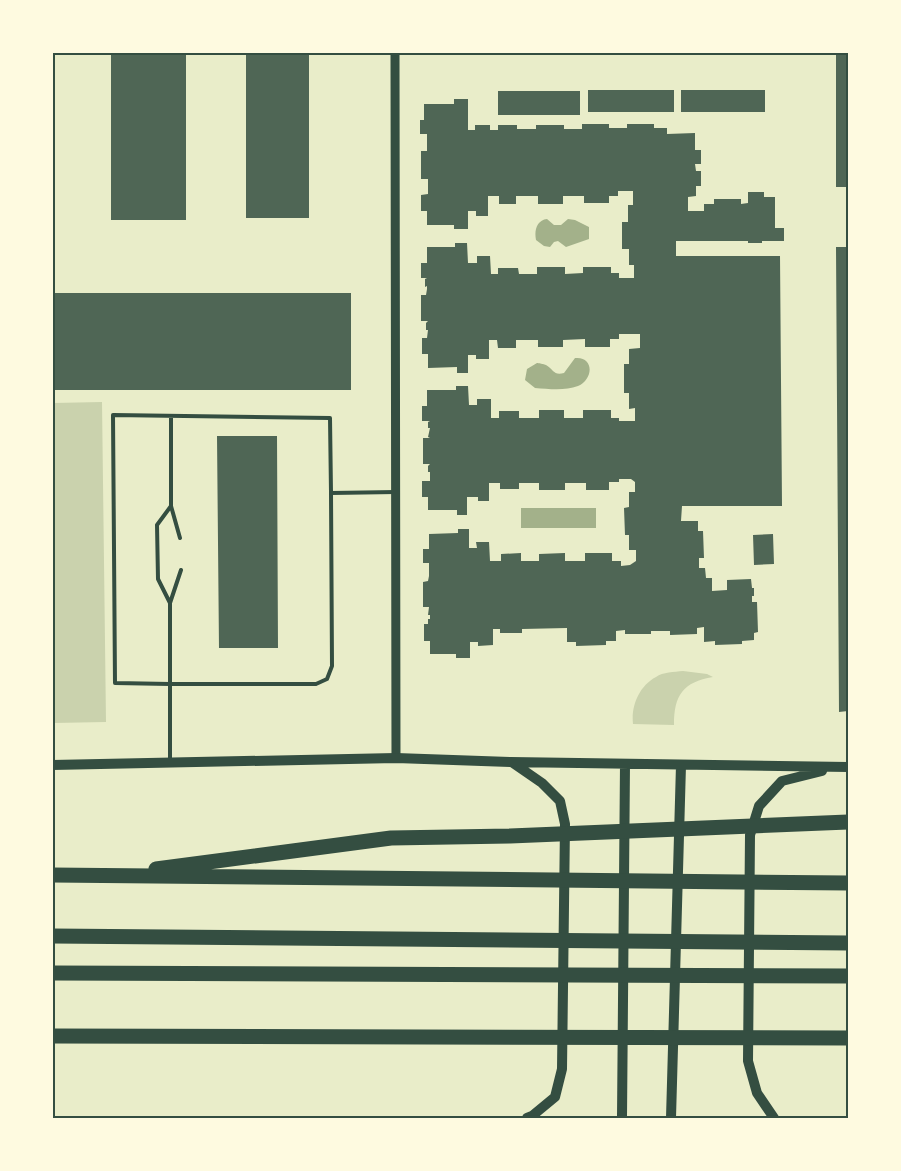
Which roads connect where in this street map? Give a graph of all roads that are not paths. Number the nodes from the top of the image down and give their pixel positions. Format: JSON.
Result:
{"nodes":[{"id":1,"x":395,"y":52,"type":"edge"},
{"id":2,"x":172,"y":416,"type":"junction"},
{"id":3,"x":396,"y":492,"type":"junction"},
{"id":4,"x":331,"y":494,"type":"junction"},
{"id":5,"x":171,"y":506,"type":"junction"},
{"id":6,"x":180,"y":538,"type":"dead end"},
{"id":7,"x":182,"y":570,"type":"dead end"},
{"id":8,"x":170,"y":603,"type":"junction"},
{"id":9,"x":170,"y":684,"type":"junction"},
{"id":10,"x":396,"y":758,"type":"junction"},
{"id":11,"x":512,"y":762,"type":"junction"},
{"id":12,"x":170,"y":763,"type":"junction"},
{"id":13,"x":625,"y":764,"type":"junction"},
{"id":14,"x":52,"y":765,"type":"edge"},
{"id":15,"x":681,"y":765,"type":"junction"},
{"id":16,"x":836,"y":767,"type":"junction"},
{"id":17,"x":848,"y":767,"type":"edge"},
{"id":18,"x":848,"y":822,"type":"edge"},
{"id":19,"x":52,"y":875,"type":"edge"},
{"id":20,"x":100,"y":876,"type":"junction"},
{"id":21,"x":848,"y":883,"type":"edge"},
{"id":22,"x":52,"y":936,"type":"edge"},
{"id":23,"x":848,"y":943,"type":"edge"},
{"id":24,"x":52,"y":973,"type":"edge"},
{"id":25,"x":848,"y":976,"type":"edge"},
{"id":26,"x":52,"y":1036,"type":"edge"},
{"id":27,"x":106,"y":1037,"type":"junction"},
{"id":28,"x":848,"y":1038,"type":"edge"},
{"id":29,"x":52,"y":1045,"type":"edge"},
{"id":30,"x":527,"y":1118,"type":"edge"},
{"id":31,"x":622,"y":1118,"type":"edge"},
{"id":32,"x":671,"y":1118,"type":"edge"},
{"id":33,"x":774,"y":1118,"type":"edge"}],
"edges":[{"from":1,"to":3,"type":"street"},
{"from":2,"to":4,"type":"lane"},
{"from":2,"to":5,"type":"lane"},
{"from":2,"to":9,"type":"lane"},
{"from":3,"to":4,"type":"lane"},
{"from":3,"to":10,"type":"street"},
{"from":4,"to":9,"type":"lane"},
{"from":5,"to":6,"type":"lane"},
{"from":5,"to":8,"type":"lane"},
{"from":7,"to":8,"type":"lane"},
{"from":8,"to":9,"type":"lane"},
{"from":9,"to":12,"type":"lane"},
{"from":10,"to":11,"type":"main road"},
{"from":10,"to":12,"type":"main road"},
{"from":11,"to":13,"type":"main road"},
{"from":11,"to":30,"type":"main road"},
{"from":12,"to":14,"type":"main road"},
{"from":13,"to":15,"type":"main road"},
{"from":13,"to":31,"type":"main road"},
{"from":15,"to":16,"type":"main road"},
{"from":15,"to":32,"type":"main road"},
{"from":16,"to":17,"type":"main road"},
{"from":16,"to":33,"type":"main road"},
{"from":18,"to":20,"type":"highway"},
{"from":19,"to":20,"type":"highway"},
{"from":20,"to":21,"type":"highway"},
{"from":22,"to":23,"type":"highway"},
{"from":24,"to":25,"type":"highway"},
{"from":26,"to":27,"type":"highway"},
{"from":27,"to":28,"type":"highway"},
{"from":27,"to":29,"type":"highway"}]}
